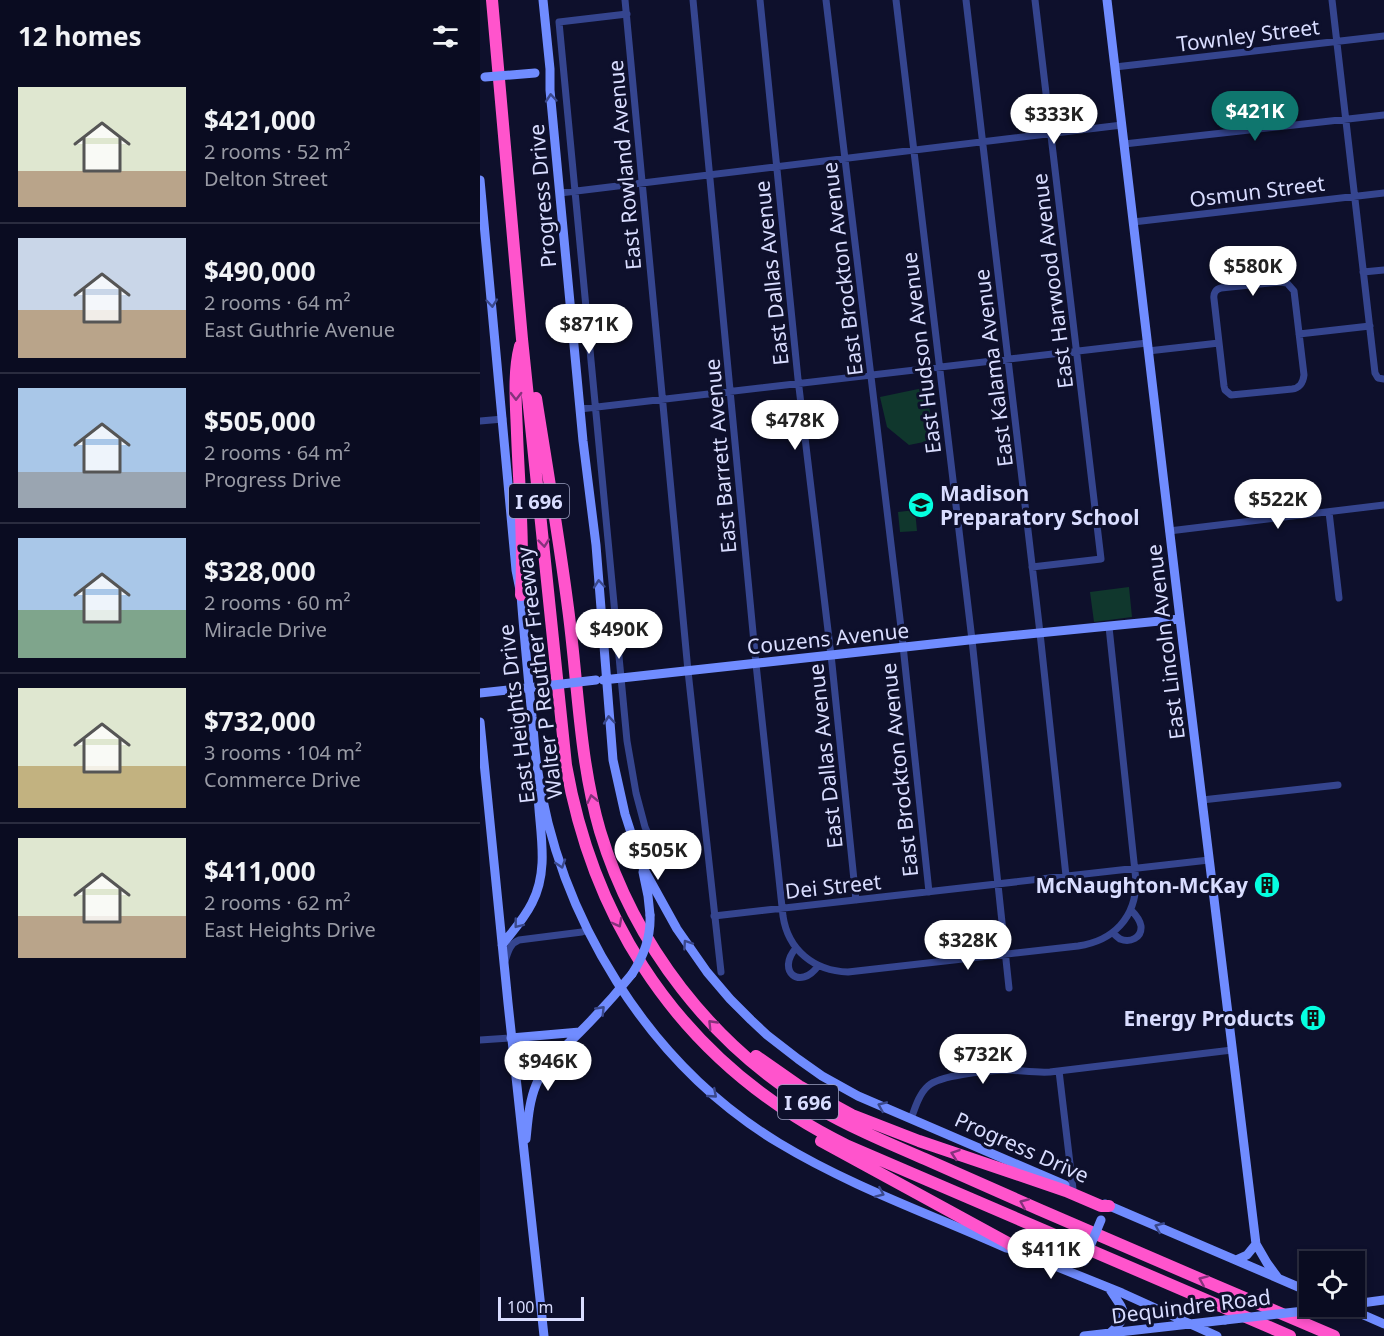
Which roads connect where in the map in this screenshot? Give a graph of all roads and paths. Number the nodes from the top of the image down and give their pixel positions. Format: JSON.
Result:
{"nodes":[{"id":1,"x":543,"y":0,"type":"edge"},
{"id":2,"x":626,"y":0,"type":"edge"},
{"id":3,"x":693,"y":0,"type":"edge"},
{"id":4,"x":760,"y":0,"type":"edge"},
{"id":5,"x":826,"y":0,"type":"edge"},
{"id":6,"x":896,"y":0,"type":"edge"},
{"id":7,"x":966,"y":0,"type":"edge"},
{"id":8,"x":1035,"y":0,"type":"edge"},
{"id":9,"x":1107,"y":0,"type":"edge"},
{"id":10,"x":1332,"y":0,"type":"edge"},
{"id":11,"x":492,"y":3,"type":"edge"},
{"id":12,"x":627,"y":14,"type":"junction"},
{"id":13,"x":1384,"y":36,"type":"edge"},
{"id":14,"x":1336,"y":42,"type":"junction"},
{"id":15,"x":549,"y":55,"type":"junction"},
{"id":16,"x":1115,"y":67,"type":"junction"},
{"id":17,"x":482,"y":77,"type":"edge"},
{"id":18,"x":1384,"y":115,"type":"edge"},
{"id":19,"x":1346,"y":119,"type":"junction"},
{"id":20,"x":1122,"y":125,"type":"junction"},
{"id":21,"x":1051,"y":133,"type":"junction"},
{"id":22,"x":982,"y":141,"type":"junction"},
{"id":23,"x":1124,"y":144,"type":"junction"},
{"id":24,"x":914,"y":150,"type":"junction"},
{"id":25,"x":845,"y":158,"type":"junction"},
{"id":26,"x":777,"y":166,"type":"junction"},
{"id":27,"x":710,"y":175,"type":"junction"},
{"id":28,"x":480,"y":180,"type":"edge"},
{"id":29,"x":643,"y":183,"type":"junction"},
{"id":30,"x":575,"y":191,"type":"junction"},
{"id":31,"x":560,"y":193,"type":"junction"},
{"id":32,"x":1384,"y":193,"type":"edge"},
{"id":33,"x":1354,"y":196,"type":"junction"},
{"id":34,"x":481,"y":203,"type":"edge"},
{"id":35,"x":1133,"y":222,"type":"junction"},
{"id":36,"x":1384,"y":270,"type":"edge"},
{"id":37,"x":1363,"y":272,"type":"junction"},
{"id":38,"x":518,"y":277,"type":"junction"},
{"id":39,"x":1370,"y":326,"type":"junction"},
{"id":40,"x":1299,"y":334,"type":"junction"},
{"id":41,"x":522,"y":339,"type":"junction"},
{"id":42,"x":1219,"y":343,"type":"junction"},
{"id":43,"x":1148,"y":347,"type":"junction"},
{"id":44,"x":1077,"y":352,"type":"junction"},
{"id":45,"x":1008,"y":360,"type":"junction"},
{"id":46,"x":940,"y":368,"type":"junction"},
{"id":47,"x":871,"y":376,"type":"junction"},
{"id":48,"x":1384,"y":379,"type":"edge"},
{"id":49,"x":799,"y":384,"type":"junction"},
{"id":50,"x":730,"y":392,"type":"junction"},
{"id":51,"x":663,"y":400,"type":"junction"},
{"id":52,"x":595,"y":408,"type":"junction"},
{"id":53,"x":580,"y":410,"type":"junction"},
{"id":54,"x":502,"y":419,"type":"junction"},
{"id":55,"x":480,"y":421,"type":"edge"},
{"id":56,"x":1384,"y":505,"type":"edge"},
{"id":57,"x":1329,"y":512,"type":"junction"},
{"id":58,"x":1169,"y":531,"type":"junction"},
{"id":59,"x":1032,"y":567,"type":"junction"},
{"id":60,"x":521,"y":595,"type":"junction"},
{"id":61,"x":1339,"y":598,"type":"dead end"},
{"id":62,"x":1180,"y":619,"type":"junction"},
{"id":63,"x":1109,"y":627,"type":"junction"},
{"id":64,"x":1040,"y":633,"type":"junction"},
{"id":65,"x":972,"y":640,"type":"junction"},
{"id":66,"x":903,"y":647,"type":"junction"},
{"id":67,"x":831,"y":656,"type":"junction"},
{"id":68,"x":756,"y":664,"type":"junction"},
{"id":69,"x":688,"y":671,"type":"junction"},
{"id":70,"x":621,"y":679,"type":"junction"},
{"id":71,"x":607,"y":680,"type":"junction"},
{"id":72,"x":529,"y":688,"type":"junction"},
{"id":73,"x":480,"y":693,"type":"edge"},
{"id":74,"x":480,"y":722,"type":"edge"},
{"id":75,"x":537,"y":767,"type":"junction"},
{"id":76,"x":1338,"y":785,"type":"dead end"},
{"id":77,"x":1202,"y":800,"type":"junction"},
{"id":78,"x":658,"y":843,"type":"dead end"},
{"id":79,"x":1209,"y":860,"type":"junction"},
{"id":80,"x":641,"y":864,"type":"junction"},
{"id":81,"x":1135,"y":869,"type":"junction"},
{"id":82,"x":1066,"y":876,"type":"junction"},
{"id":83,"x":998,"y":884,"type":"junction"},
{"id":84,"x":929,"y":892,"type":"junction"},
{"id":85,"x":856,"y":900,"type":"junction"},
{"id":86,"x":782,"y":909,"type":"junction"},
{"id":87,"x":1131,"y":910,"type":"junction"},
{"id":88,"x":714,"y":916,"type":"junction"},
{"id":89,"x":588,"y":930,"type":"junction"},
{"id":90,"x":1113,"y":933,"type":"junction"},
{"id":91,"x":502,"y":945,"type":"junction"},
{"id":92,"x":796,"y":948,"type":"junction"},
{"id":93,"x":1006,"y":954,"type":"junction"},
{"id":94,"x":504,"y":964,"type":"junction"},
{"id":95,"x":818,"y":966,"type":"junction"},
{"id":96,"x":721,"y":972,"type":"dead end"},
{"id":97,"x":621,"y":988,"type":"junction"},
{"id":98,"x":1009,"y":988,"type":"dead end"},
{"id":99,"x":580,"y":1032,"type":"junction"},
{"id":100,"x":512,"y":1038,"type":"junction"},
{"id":101,"x":480,"y":1040,"type":"edge"},
{"id":102,"x":704,"y":1043,"type":"junction"},
{"id":103,"x":732,"y":1044,"type":"junction"},
{"id":104,"x":1232,"y":1050,"type":"junction"},
{"id":105,"x":1059,"y":1071,"type":"junction"},
{"id":106,"x":911,"y":1119,"type":"junction"},
{"id":107,"x":525,"y":1156,"type":"junction"},
{"id":108,"x":1073,"y":1189,"type":"junction"},
{"id":109,"x":1109,"y":1206,"type":"junction"},
{"id":110,"x":1127,"y":1214,"type":"junction"},
{"id":111,"x":1256,"y":1244,"type":"junction"},
{"id":112,"x":1018,"y":1251,"type":"junction"},
{"id":113,"x":1236,"y":1260,"type":"junction"},
{"id":114,"x":1078,"y":1276,"type":"junction"},
{"id":115,"x":1279,"y":1279,"type":"junction"},
{"id":116,"x":1299,"y":1287,"type":"edge"},
{"id":117,"x":1109,"y":1288,"type":"junction"},
{"id":118,"x":1384,"y":1300,"type":"edge"},
{"id":119,"x":1365,"y":1303,"type":"edge"},
{"id":120,"x":1299,"y":1312,"type":"edge"},
{"id":121,"x":1365,"y":1316,"type":"edge"},
{"id":122,"x":1191,"y":1324,"type":"junction"},
{"id":123,"x":1384,"y":1324,"type":"edge"},
{"id":124,"x":1110,"y":1333,"type":"junction"},
{"id":125,"x":544,"y":1336,"type":"edge"},
{"id":126,"x":1084,"y":1336,"type":"edge"},
{"id":127,"x":1217,"y":1336,"type":"edge"},
{"id":128,"x":1290,"y":1336,"type":"edge"},
{"id":129,"x":1334,"y":1336,"type":"edge"}],
"edges":[{"from":1,"to":15,"type":"main road","name":"Progress Drive"},
{"from":2,"to":12,"type":"street","name":"East Rowland Avenue"},
{"from":3,"to":27,"type":"street","name":"East Barrett Avenue"},
{"from":4,"to":26,"type":"street","name":"East Dallas Avenue"},
{"from":5,"to":25,"type":"street","name":"East Brockton Avenue"},
{"from":6,"to":24,"type":"street","name":"East Hudson Avenue"},
{"from":7,"to":22,"type":"street","name":"East Kalama Avenue"},
{"from":8,"to":21,"type":"street","name":"East Harwood Avenue"},
{"from":9,"to":16,"type":"main road","name":"East Lincoln Avenue"},
{"from":10,"to":14,"type":"street"},
{"from":11,"to":38,"type":"highway","name":"Walter P Reuther Freeway","number":"I 696"},
{"from":12,"to":29,"type":"street","name":"East Rowland Avenue"},
{"from":12,"to":30,"type":"street"},
{"from":13,"to":14,"type":"street","name":"Townley Street"},
{"from":14,"to":16,"type":"street","name":"Townley Street"},
{"from":14,"to":19,"type":"street"},
{"from":15,"to":17,"type":"main road","bridge":true},
{"from":31,"to":15,"type":"main road","name":"Progress Drive","one_way":true},
{"from":16,"to":20,"type":"main road","name":"East Lincoln Avenue"},
{"from":18,"to":19,"type":"street"},
{"from":19,"to":23,"type":"street"},
{"from":19,"to":33,"type":"street"},
{"from":20,"to":21,"type":"street"},
{"from":20,"to":23,"type":"main road","name":"East Lincoln Avenue"},
{"from":21,"to":22,"type":"street"},
{"from":21,"to":44,"type":"street","name":"East Harwood Avenue"},
{"from":22,"to":24,"type":"street"},
{"from":22,"to":45,"type":"street","name":"East Kalama Avenue"},
{"from":23,"to":35,"type":"main road","name":"East Lincoln Avenue"},
{"from":24,"to":25,"type":"street"},
{"from":24,"to":46,"type":"street","name":"East Hudson Avenue"},
{"from":25,"to":26,"type":"street"},
{"from":25,"to":47,"type":"street","name":"East Brockton Avenue"},
{"from":26,"to":27,"type":"street"},
{"from":26,"to":49,"type":"street","name":"East Dallas Avenue"},
{"from":27,"to":29,"type":"street"},
{"from":27,"to":50,"type":"street","name":"East Barrett Avenue"},
{"from":28,"to":34,"type":"main road","name":"East Heights Drive"},
{"from":29,"to":30,"type":"street"},
{"from":29,"to":51,"type":"street","name":"East Rowland Avenue"},
{"from":30,"to":31,"type":"street"},
{"from":30,"to":52,"type":"street"},
{"from":31,"to":53,"type":"main road","name":"Progress Drive"},
{"from":32,"to":33,"type":"street","name":"Osmun Street"},
{"from":33,"to":35,"type":"street","name":"Osmun Street"},
{"from":33,"to":37,"type":"street"},
{"from":34,"to":54,"type":"main road","name":"East Heights Drive","one_way":true},
{"from":35,"to":43,"type":"main road","name":"East Lincoln Avenue"},
{"from":36,"to":37,"type":"street"},
{"from":37,"to":39,"type":"street"},
{"from":38,"to":41,"type":"highway","name":"Walter P Reuther Freeway","number":"I 696"},
{"from":103,"to":38,"type":"highway","name":"Walter P Reuther Freeway","number":"I 696","one_way":true},
{"from":39,"to":40,"type":"street"},
{"from":39,"to":48,"type":"street"},
{"from":40,"to":42,"type":"street"},
{"from":40,"to":42,"type":"street"},
{"from":41,"to":60,"type":"highway","one_way":true},
{"from":41,"to":102,"type":"highway","name":"Walter P Reuther Freeway","number":"I 696","one_way":true},
{"from":42,"to":43,"type":"street"},
{"from":43,"to":44,"type":"street"},
{"from":43,"to":58,"type":"main road","name":"East Lincoln Avenue"},
{"from":44,"to":45,"type":"street"},
{"from":44,"to":59,"type":"street","name":"East Harwood Avenue"},
{"from":45,"to":46,"type":"street"},
{"from":45,"to":59,"type":"street","name":"East Kalama Avenue"},
{"from":46,"to":47,"type":"street"},
{"from":46,"to":65,"type":"street","name":"East Hudson Avenue"},
{"from":47,"to":49,"type":"street"},
{"from":47,"to":66,"type":"street","name":"East Brockton Avenue"},
{"from":49,"to":50,"type":"street"},
{"from":49,"to":67,"type":"street","name":"East Dallas Avenue"},
{"from":50,"to":51,"type":"street"},
{"from":50,"to":68,"type":"street","name":"East Barrett Avenue"},
{"from":51,"to":52,"type":"street"},
{"from":51,"to":69,"type":"street","name":"East Rowland Avenue"},
{"from":52,"to":53,"type":"street"},
{"from":52,"to":70,"type":"street"},
{"from":71,"to":53,"type":"main road","name":"Progress Drive","one_way":true},
{"from":54,"to":55,"type":"street"},
{"from":54,"to":60,"type":"main road","name":"East Heights Drive"},
{"from":56,"to":57,"type":"street"},
{"from":57,"to":58,"type":"street"},
{"from":57,"to":61,"type":"street"},
{"from":58,"to":62,"type":"main road","name":"East Lincoln Avenue"},
{"from":59,"to":64,"type":"street","name":"East Kalama Avenue"},
{"from":60,"to":72,"type":"main road","name":"East Heights Drive"},
{"from":62,"to":63,"type":"main road","name":"Couzens Avenue"},
{"from":62,"to":77,"type":"main road","name":"East Lincoln Avenue"},
{"from":63,"to":64,"type":"main road","name":"Couzens Avenue"},
{"from":63,"to":81,"type":"street"},
{"from":64,"to":65,"type":"main road","name":"Couzens Avenue"},
{"from":64,"to":82,"type":"street","name":"East Kalama Avenue"},
{"from":65,"to":66,"type":"main road","name":"Couzens Avenue"},
{"from":65,"to":83,"type":"street","name":"East Hudson Avenue"},
{"from":66,"to":67,"type":"main road","name":"Couzens Avenue"},
{"from":66,"to":84,"type":"street","name":"East Brockton Avenue"},
{"from":67,"to":68,"type":"main road","name":"Couzens Avenue"},
{"from":67,"to":85,"type":"street","name":"East Dallas Avenue"},
{"from":68,"to":69,"type":"main road","name":"Couzens Avenue"},
{"from":68,"to":86,"type":"street","name":"East Barrett Avenue"},
{"from":69,"to":70,"type":"main road","name":"Couzens Avenue"},
{"from":69,"to":88,"type":"street","name":"East Rowland Avenue"},
{"from":70,"to":71,"type":"main road","name":"Couzens Avenue"},
{"from":70,"to":78,"type":"street"},
{"from":71,"to":72,"type":"main road","name":"Couzens Avenue","bridge":true},
{"from":80,"to":71,"type":"main road","name":"Progress Drive","one_way":true},
{"from":72,"to":73,"type":"main road","name":"Couzens Avenue"},
{"from":72,"to":75,"type":"main road","name":"East Heights Drive"},
{"from":74,"to":91,"type":"main road"},
{"from":75,"to":89,"type":"main road","name":"East Heights Drive","one_way":true},
{"from":75,"to":91,"type":"main road","one_way":true},
{"from":76,"to":77,"type":"street"},
{"from":77,"to":79,"type":"main road","name":"East Lincoln Avenue"},
{"from":79,"to":81,"type":"street","name":"Dei Street"},
{"from":79,"to":104,"type":"main road","name":"East Lincoln Avenue"},
{"from":80,"to":97,"type":"main road","bridge":true},
{"from":106,"to":80,"type":"main road","name":"Progress Drive","one_way":true},
{"from":81,"to":82,"type":"street","name":"Dei Street"},
{"from":81,"to":87,"type":"street"},
{"from":82,"to":83,"type":"street","name":"Dei Street"},
{"from":83,"to":84,"type":"street","name":"Dei Street"},
{"from":83,"to":93,"type":"street","name":"East Hudson Avenue"},
{"from":84,"to":85,"type":"street","name":"Dei Street"},
{"from":85,"to":86,"type":"street","name":"Dei Street"},
{"from":86,"to":88,"type":"street","name":"Dei Street"},
{"from":86,"to":92,"type":"street","name":"East Barrett Avenue"},
{"from":87,"to":90,"type":"street"},
{"from":87,"to":90,"type":"street"},
{"from":88,"to":96,"type":"street","name":"East Rowland Avenue"},
{"from":89,"to":94,"type":"street"},
{"from":89,"to":97,"type":"main road","name":"East Heights Drive"},
{"from":90,"to":93,"type":"street"},
{"from":91,"to":94,"type":"main road"},
{"from":92,"to":95,"type":"street"},
{"from":92,"to":95,"type":"street"},
{"from":93,"to":95,"type":"street"},
{"from":93,"to":98,"type":"street","name":"East Hudson Avenue"},
{"from":94,"to":100,"type":"main road"},
{"from":99,"to":97,"type":"main road","one_way":true},
{"from":97,"to":112,"type":"main road","name":"East Heights Drive","one_way":true},
{"from":99,"to":100,"type":"main road"},
{"from":99,"to":107,"type":"main road"},
{"from":100,"to":101,"type":"street"},
{"from":100,"to":107,"type":"main road"},
{"from":102,"to":112,"type":"highway"},
{"from":102,"to":128,"type":"highway","name":"Walter P Reuther Freeway","number":"I 696"},
{"from":109,"to":103,"type":"highway","one_way":true},
{"from":129,"to":103,"type":"highway","name":"Walter P Reuther Freeway","number":"I 696","one_way":true},
{"from":104,"to":105,"type":"street"},
{"from":104,"to":111,"type":"main road","name":"East Lincoln Avenue"},
{"from":105,"to":106,"type":"street"},
{"from":105,"to":108,"type":"street"},
{"from":106,"to":108,"type":"main road","name":"Progress Drive"},
{"from":107,"to":125,"type":"main road"},
{"from":108,"to":109,"type":"main road","name":"Progress Drive"},
{"from":109,"to":110,"type":"main road","name":"Progress Drive"},
{"from":113,"to":110,"type":"main road","name":"Progress Drive","one_way":true},
{"from":110,"to":114,"type":"main road","bridge":true},
{"from":111,"to":113,"type":"main road"},
{"from":111,"to":115,"type":"main road","name":"East Lincoln Avenue"},
{"from":112,"to":114,"type":"main road","name":"East Heights Drive"},
{"from":113,"to":115,"type":"main road","name":"Progress Drive"},
{"from":114,"to":117,"type":"main road","name":"East Heights Drive"},
{"from":115,"to":116,"type":"main road","name":"Progress Drive"},
{"from":117,"to":122,"type":"main road","name":"East Heights Drive"},
{"from":117,"to":124,"type":"main road"},
{"from":118,"to":119,"type":"main road"},
{"from":120,"to":122,"type":"main road","name":"Dequindre Road","bridge":true},
{"from":121,"to":123,"type":"main road"},
{"from":122,"to":124,"type":"main road","name":"Dequindre Road"},
{"from":122,"to":127,"type":"main road","name":"East Heights Drive"},
{"from":124,"to":126,"type":"main road","name":"Dequindre Road"}]}
